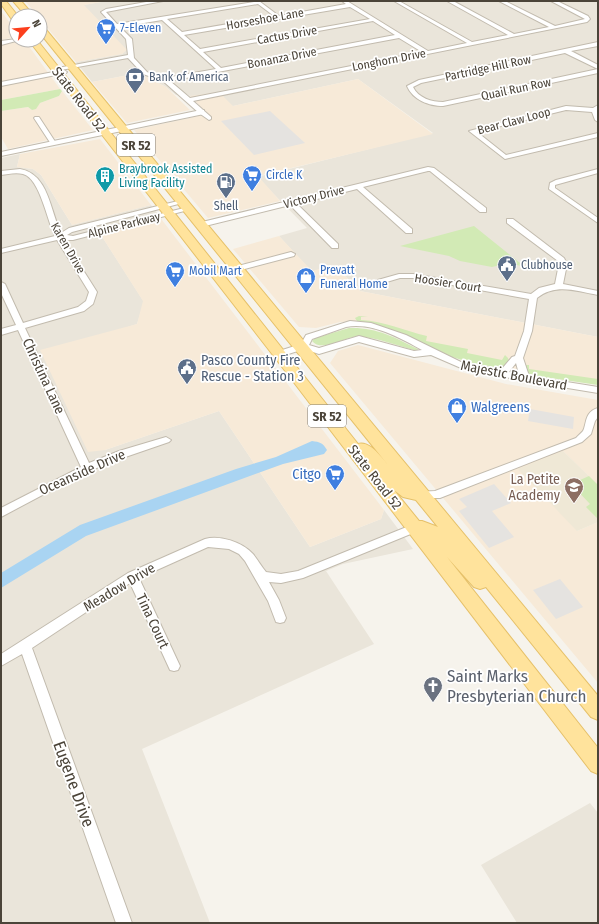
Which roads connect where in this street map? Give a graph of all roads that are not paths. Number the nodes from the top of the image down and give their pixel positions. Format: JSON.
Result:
{"nodes":[{"id":1,"x":161,"y":1,"type":"edge"},
{"id":2,"x":344,"y":1,"type":"edge"},
{"id":3,"x":396,"y":1,"type":"edge"},
{"id":4,"x":449,"y":1,"type":"edge"},
{"id":5,"x":501,"y":1,"type":"edge"},
{"id":6,"x":553,"y":1,"type":"edge"},
{"id":7,"x":257,"y":2,"type":"edge"},
{"id":8,"x":350,"y":5,"type":"junction"},
{"id":9,"x":278,"y":17,"type":"junction"},
{"id":10,"x":162,"y":18,"type":"junction"},
{"id":11,"x":374,"y":20,"type":"junction"},
{"id":12,"x":116,"y":26,"type":"junction"},
{"id":13,"x":554,"y":27,"type":"junction"},
{"id":14,"x":180,"y":34,"type":"junction"},
{"id":15,"x":512,"y":35,"type":"junction"},
{"id":16,"x":399,"y":36,"type":"junction"},
{"id":17,"x":48,"y":41,"type":"edge"},
{"id":18,"x":470,"y":44,"type":"junction"},
{"id":19,"x":598,"y":44,"type":"edge"},
{"id":20,"x":42,"y":48,"type":"edge"},
{"id":21,"x":200,"y":51,"type":"junction"},
{"id":22,"x":566,"y":51,"type":"junction"},
{"id":23,"x":426,"y":52,"type":"junction"},
{"id":24,"x":131,"y":56,"type":"junction"},
{"id":25,"x":598,"y":67,"type":"edge"},
{"id":26,"x":219,"y":69,"type":"junction"},
{"id":27,"x":65,"y":70,"type":"junction"},
{"id":28,"x":598,"y":71,"type":"edge"},
{"id":29,"x":165,"y":80,"type":"junction"},
{"id":30,"x":1,"y":84,"type":"edge"},
{"id":31,"x":188,"y":100,"type":"junction"},
{"id":32,"x":434,"y":105,"type":"joint"},
{"id":33,"x":596,"y":108,"type":"edge"},
{"id":34,"x":201,"y":112,"type":"junction"},
{"id":35,"x":37,"y":118,"type":"dead end"},
{"id":36,"x":209,"y":118,"type":"dead end"},
{"id":37,"x":598,"y":120,"type":"edge"},
{"id":38,"x":123,"y":128,"type":"junction"},
{"id":39,"x":105,"y":132,"type":"junction"},
{"id":40,"x":598,"y":135,"type":"edge"},
{"id":41,"x":53,"y":143,"type":"junction"},
{"id":42,"x":1,"y":154,"type":"edge"},
{"id":43,"x":598,"y":171,"type":"edge"},
{"id":44,"x":1,"y":173,"type":"edge"},
{"id":45,"x":358,"y":186,"type":"junction"},
{"id":46,"x":292,"y":203,"type":"junction"},
{"id":47,"x":185,"y":205,"type":"junction"},
{"id":48,"x":166,"y":210,"type":"junction"},
{"id":49,"x":483,"y":210,"type":"dead end"},
{"id":50,"x":598,"y":214,"type":"edge"},
{"id":51,"x":590,"y":216,"type":"junction"},
{"id":52,"x":510,"y":221,"type":"dead end"},
{"id":53,"x":598,"y":221,"type":"edge"},
{"id":54,"x":201,"y":225,"type":"junction"},
{"id":55,"x":409,"y":231,"type":"dead end"},
{"id":56,"x":60,"y":236,"type":"junction"},
{"id":57,"x":335,"y":246,"type":"dead end"},
{"id":58,"x":1,"y":251,"type":"edge"},
{"id":59,"x":291,"y":254,"type":"dead end"},
{"id":60,"x":237,"y":269,"type":"junction"},
{"id":61,"x":1,"y":284,"type":"edge"},
{"id":62,"x":559,"y":286,"type":"junction"},
{"id":63,"x":363,"y":287,"type":"dead end"},
{"id":64,"x":598,"y":293,"type":"edge"},
{"id":65,"x":533,"y":297,"type":"junction"},
{"id":66,"x":21,"y":326,"type":"junction"},
{"id":67,"x":1,"y":332,"type":"edge"},
{"id":68,"x":302,"y":347,"type":"junction"},
{"id":69,"x":432,"y":352,"type":"junction"},
{"id":70,"x":279,"y":354,"type":"junction"},
{"id":71,"x":519,"y":358,"type":"junction"},
{"id":72,"x":503,"y":373,"type":"junction"},
{"id":73,"x":525,"y":378,"type":"junction"},
{"id":74,"x":598,"y":390,"type":"edge"},
{"id":75,"x":318,"y":404,"type":"junction"},
{"id":76,"x":598,"y":411,"type":"edge"},
{"id":77,"x":166,"y":440,"type":"dead end"},
{"id":78,"x":86,"y":468,"type":"junction"},
{"id":79,"x":422,"y":495,"type":"junction"},
{"id":80,"x":1,"y":513,"type":"edge"},
{"id":81,"x":414,"y":528,"type":"junction"},
{"id":82,"x":258,"y":573,"type":"junction"},
{"id":83,"x":132,"y":576,"type":"junction"},
{"id":84,"x":280,"y":618,"type":"dead end"},
{"id":85,"x":536,"y":634,"type":"junction"},
{"id":86,"x":25,"y":646,"type":"junction"},
{"id":87,"x":1,"y":662,"type":"edge"},
{"id":88,"x":174,"y":666,"type":"dead end"},
{"id":89,"x":598,"y":711,"type":"edge"},
{"id":90,"x":598,"y":764,"type":"edge"},
{"id":91,"x":124,"y":923,"type":"edge"}],
"edges":[{"from":1,"to":12,"type":"street"},
{"from":2,"to":8,"type":"street"},
{"from":3,"to":18,"type":"street"},
{"from":4,"to":15,"type":"street"},
{"from":5,"to":13,"type":"street"},
{"from":6,"to":13,"type":"street","name":"Longhorn Drive"},
{"from":7,"to":9,"type":"street"},
{"from":7,"to":10,"type":"street"},
{"from":8,"to":9,"type":"street","name":"Horseshoe Lane"},
{"from":8,"to":11,"type":"street"},
{"from":9,"to":14,"type":"street","name":"Horseshoe Lane"},
{"from":10,"to":12,"type":"street"},
{"from":10,"to":14,"type":"street"},
{"from":11,"to":16,"type":"street"},
{"from":11,"to":21,"type":"street","name":"Cactus Drive"},
{"from":12,"to":24,"type":"street"},
{"from":13,"to":15,"type":"street","name":"Longhorn Drive"},
{"from":14,"to":21,"type":"street"},
{"from":15,"to":18,"type":"street","name":"Longhorn Drive"},
{"from":16,"to":23,"type":"street"},
{"from":16,"to":26,"type":"street","name":"Bonanza Drive"},
{"from":17,"to":27,"type":"main road","name":"State Road 52","number":"SR 52"},
{"from":18,"to":23,"type":"street","name":"Longhorn Drive"},
{"from":19,"to":22,"type":"street","name":"Partridge Hill Row"},
{"from":20,"to":27,"type":"main road","name":"State Road 52","number":"SR 52"},
{"from":21,"to":26,"type":"street"},
{"from":22,"to":25,"type":"street"},
{"from":22,"to":32,"type":"street","name":"Partridge Hill Row"},
{"from":23,"to":31,"type":"street","name":"Longhorn Drive"},
{"from":24,"to":27,"type":"street"},
{"from":24,"to":29,"type":"street"},
{"from":26,"to":29,"type":"street","name":"Bonanza Drive"},
{"from":27,"to":30,"type":"street"},
{"from":27,"to":38,"type":"main road","name":"State Road 52","number":"SR 52"},
{"from":27,"to":39,"type":"main road","name":"State Road 52","number":"SR 52"},
{"from":28,"to":32,"type":"street","name":"Quail Run Row"},
{"from":29,"to":31,"type":"street"},
{"from":31,"to":34,"type":"street"},
{"from":33,"to":37,"type":"street"},
{"from":33,"to":40,"type":"street","name":"Bear Claw Loop"},
{"from":34,"to":36,"type":"street"},
{"from":34,"to":38,"type":"street"},
{"from":35,"to":41,"type":"street"},
{"from":38,"to":39,"type":"street"},
{"from":38,"to":47,"type":"main road","name":"State Road 52","number":"SR 52"},
{"from":39,"to":41,"type":"street"},
{"from":39,"to":48,"type":"main road","name":"State Road 52","number":"SR 52"},
{"from":41,"to":42,"type":"street"},
{"from":43,"to":51,"type":"street"},
{"from":44,"to":56,"type":"street","name":"Karen Drive"},
{"from":45,"to":46,"type":"street","name":"Victory Drive"},
{"from":45,"to":49,"type":"street","name":"Victory Drive"},
{"from":45,"to":55,"type":"street"},
{"from":46,"to":54,"type":"street","name":"Victory Drive"},
{"from":46,"to":57,"type":"street"},
{"from":47,"to":48,"type":"street","name":"Alpine Parkway"},
{"from":47,"to":54,"type":"main road","name":"State Road 52","number":"SR 52"},
{"from":48,"to":56,"type":"street","name":"Alpine Parkway"},
{"from":48,"to":70,"type":"main road","name":"State Road 52","number":"SR 52"},
{"from":50,"to":51,"type":"street"},
{"from":51,"to":53,"type":"street"},
{"from":52,"to":62,"type":"street"},
{"from":54,"to":60,"type":"main road","name":"State Road 52","number":"SR 52"},
{"from":56,"to":58,"type":"street","name":"Alpine Parkway"},
{"from":56,"to":66,"type":"street","name":"Karen Drive"},
{"from":59,"to":60,"type":"street"},
{"from":60,"to":68,"type":"main road","name":"State Road 52","number":"SR 52"},
{"from":61,"to":66,"type":"street","name":"Christina Lane"},
{"from":62,"to":64,"type":"street"},
{"from":62,"to":65,"type":"street"},
{"from":63,"to":65,"type":"street","name":"Hoosier Court"},
{"from":65,"to":71,"type":"street"},
{"from":66,"to":67,"type":"street"},
{"from":66,"to":78,"type":"street","name":"Christina Lane"},
{"from":68,"to":69,"type":"street","name":"Majestic Boulevard"},
{"from":68,"to":69,"type":"street","name":"Majestic Boulevard"},
{"from":68,"to":70,"type":"street","name":"Majestic Boulevard"},
{"from":68,"to":79,"type":"main road","name":"State Road 52","number":"SR 52"},
{"from":69,"to":72,"type":"street","name":"Majestic Boulevard"},
{"from":70,"to":75,"type":"main road","name":"State Road 52","number":"SR 52"},
{"from":71,"to":72,"type":"street"},
{"from":71,"to":73,"type":"street"},
{"from":72,"to":73,"type":"street","name":"Majestic Boulevard"},
{"from":73,"to":74,"type":"street","name":"Majestic Boulevard"},
{"from":75,"to":79,"type":"main road"},
{"from":75,"to":81,"type":"main road","name":"State Road 52","number":"SR 52"},
{"from":76,"to":79,"type":"street"},
{"from":77,"to":78,"type":"street","name":"Oceanside Drive"},
{"from":78,"to":80,"type":"street","name":"Oceanside Drive"},
{"from":79,"to":85,"type":"main road","name":"State Road 52","number":"SR 52"},
{"from":81,"to":82,"type":"street"},
{"from":81,"to":85,"type":"main road"},
{"from":81,"to":90,"type":"main road","name":"State Road 52","number":"SR 52"},
{"from":82,"to":83,"type":"street","name":"Meadow Drive"},
{"from":82,"to":84,"type":"street","name":"Meadow Drive"},
{"from":83,"to":86,"type":"street","name":"Meadow Drive"},
{"from":83,"to":88,"type":"street","name":"Tina Court"},
{"from":85,"to":89,"type":"main road","name":"State Road 52","number":"SR 52"},
{"from":86,"to":87,"type":"street","name":"Meadow Drive"},
{"from":86,"to":91,"type":"street","name":"Eugene Drive"}]}
